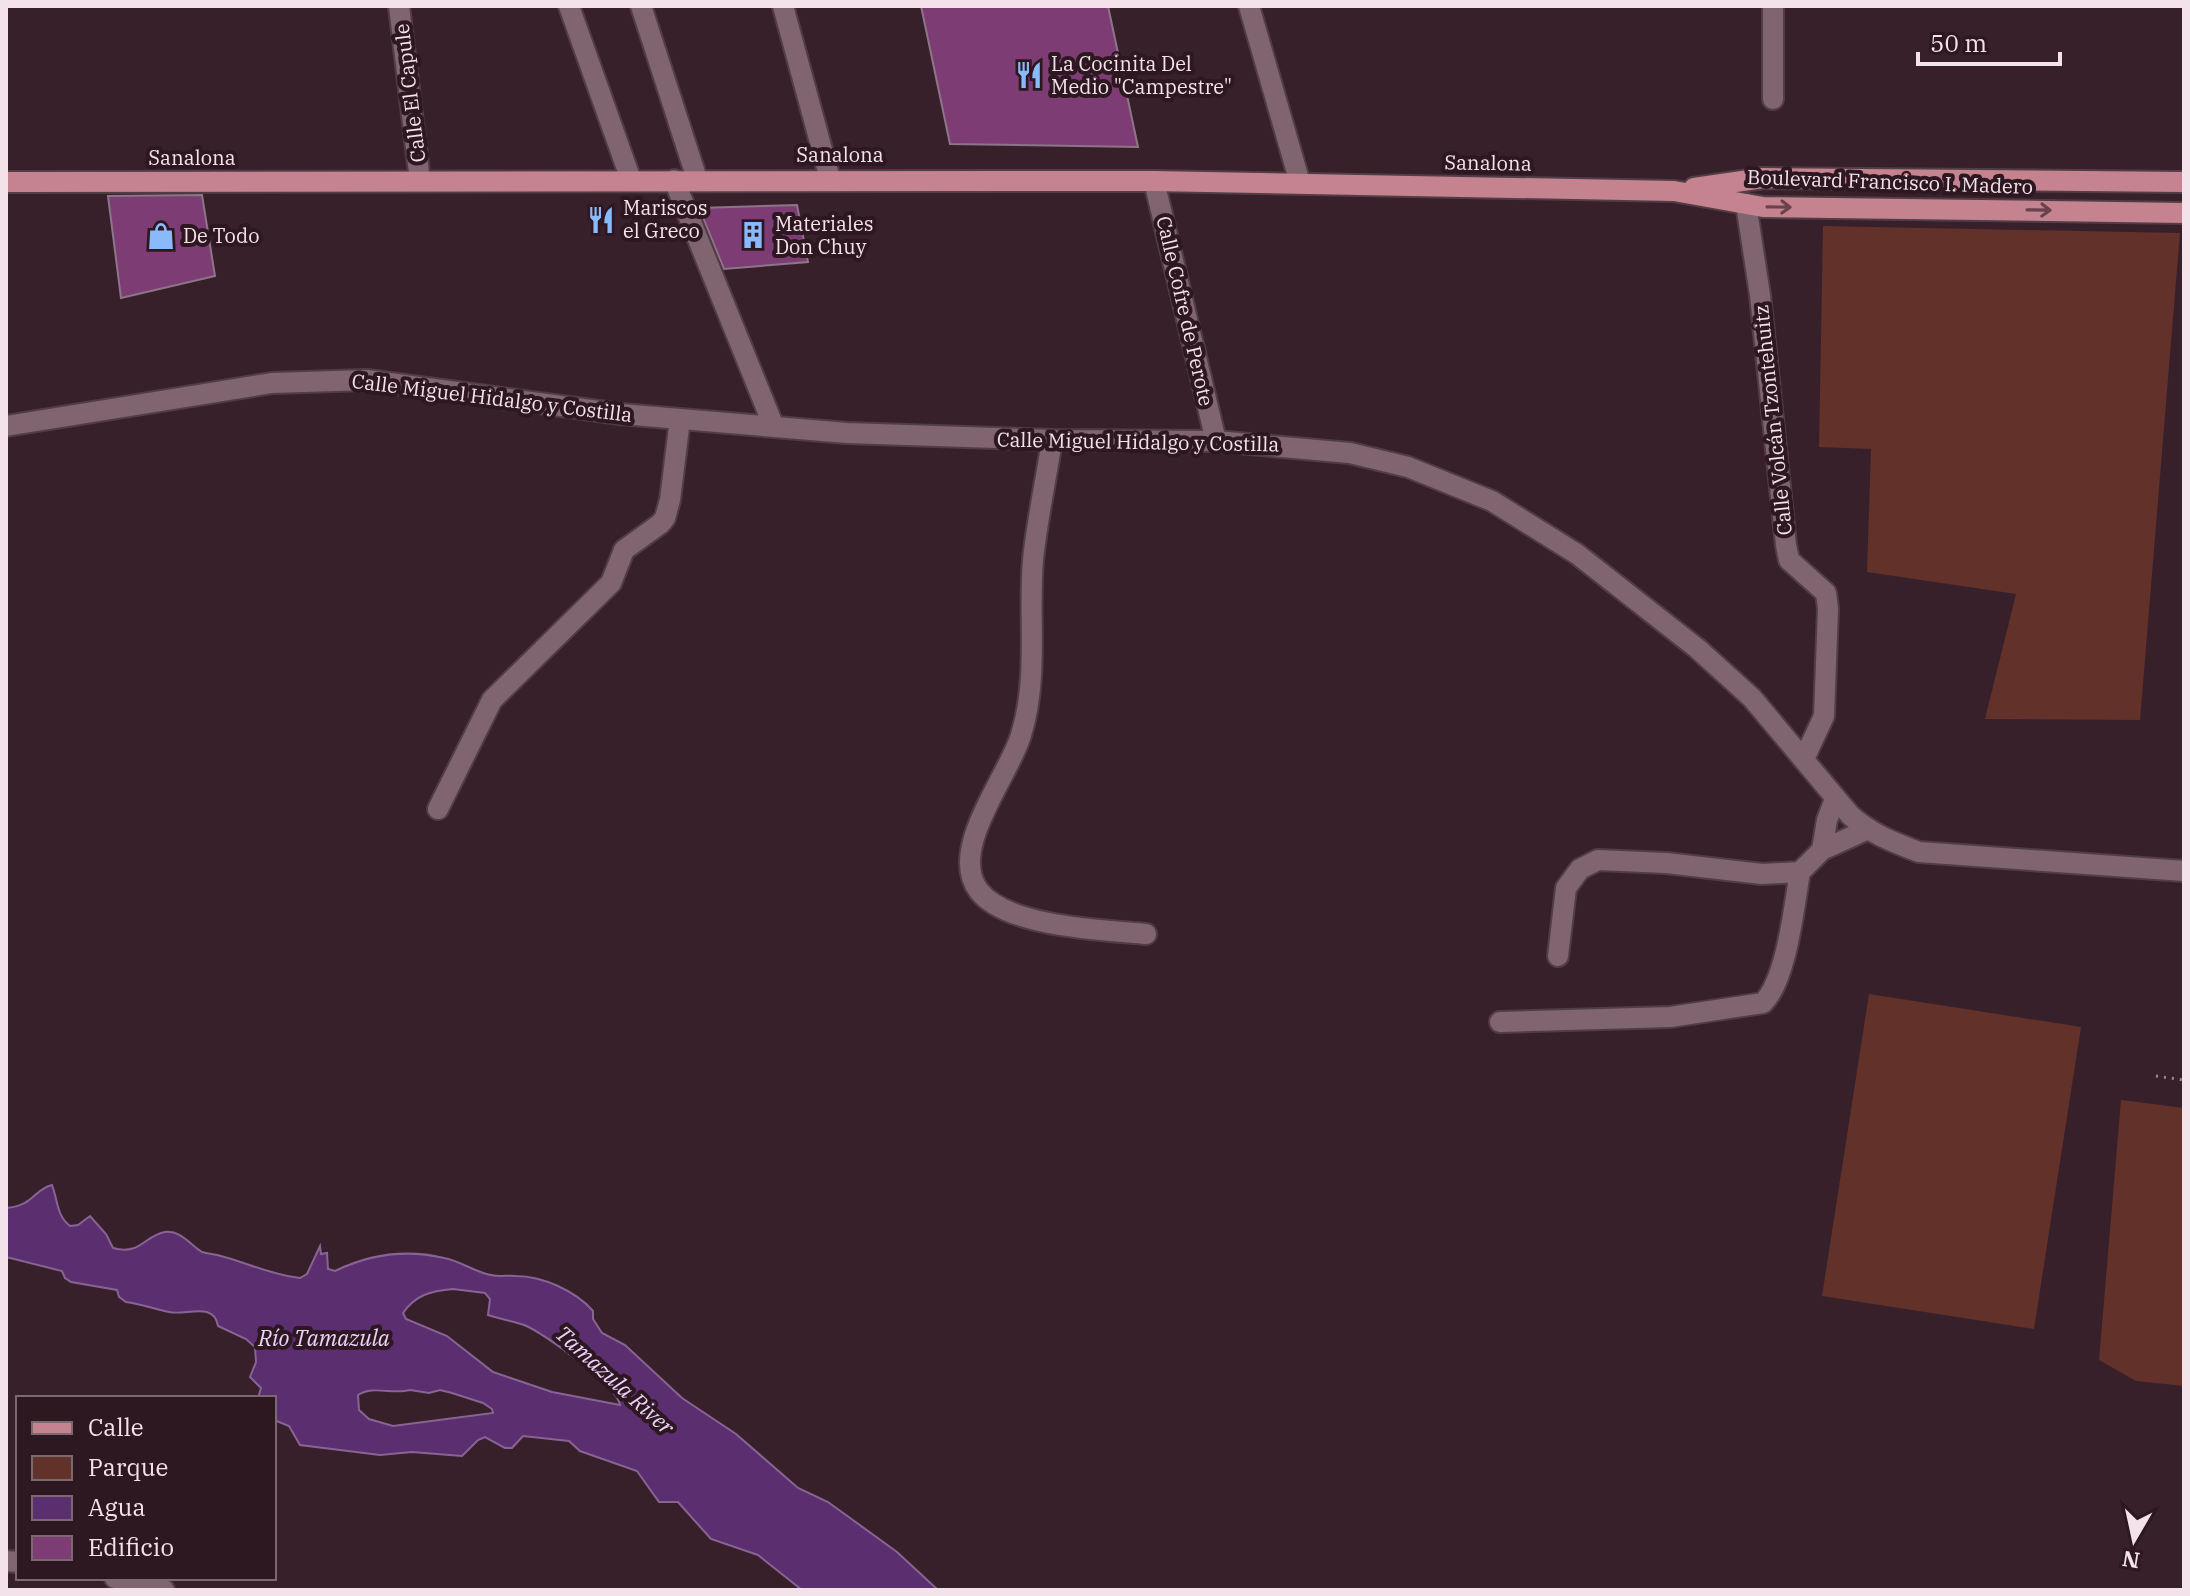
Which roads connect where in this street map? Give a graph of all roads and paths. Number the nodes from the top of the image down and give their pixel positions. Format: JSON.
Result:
{"nodes":[{"id":1,"x":399,"y":6,"type":"edge"},
{"id":2,"x":569,"y":6,"type":"edge"},
{"id":3,"x":641,"y":6,"type":"edge"},
{"id":4,"x":783,"y":6,"type":"edge"},
{"id":5,"x":1249,"y":6,"type":"edge"},
{"id":6,"x":1773,"y":6,"type":"edge"},
{"id":7,"x":1773,"y":99,"type":"dead end"},
{"id":8,"x":697,"y":179,"type":"junction"},
{"id":9,"x":830,"y":179,"type":"junction"},
{"id":10,"x":1948,"y":179,"type":"junction"},
{"id":11,"x":631,"y":180,"type":"junction"},
{"id":12,"x":674,"y":180,"type":"junction"},
{"id":13,"x":420,"y":181,"type":"junction"},
{"id":14,"x":1154,"y":181,"type":"junction"},
{"id":15,"x":6,"y":182,"type":"edge"},
{"id":16,"x":2184,"y":182,"type":"edge"},
{"id":17,"x":1300,"y":183,"type":"junction"},
{"id":18,"x":1674,"y":191,"type":"junction"},
{"id":19,"x":1746,"y":204,"type":"junction"},
{"id":20,"x":1948,"y":209,"type":"junction"},
{"id":21,"x":2184,"y":213,"type":"edge"},
{"id":22,"x":680,"y":419,"type":"junction"},
{"id":23,"x":6,"y":426,"type":"edge"},
{"id":24,"x":774,"y":427,"type":"junction"},
{"id":25,"x":1052,"y":440,"type":"junction"},
{"id":26,"x":1216,"y":441,"type":"junction"},
{"id":27,"x":1804,"y":759,"type":"junction"},
{"id":28,"x":1835,"y":799,"type":"junction"},
{"id":29,"x":438,"y":809,"type":"dead end"},
{"id":30,"x":1866,"y":830,"type":"junction"},
{"id":31,"x":1822,"y":850,"type":"junction"},
{"id":32,"x":2184,"y":871,"type":"edge"},
{"id":33,"x":1800,"y":872,"type":"junction"},
{"id":34,"x":1146,"y":934,"type":"dead end"},
{"id":35,"x":1558,"y":956,"type":"dead end"},
{"id":36,"x":1500,"y":1022,"type":"dead end"},
{"id":37,"x":2156,"y":1076,"type":"dead end"},
{"id":38,"x":2184,"y":1080,"type":"edge"},
{"id":39,"x":126,"y":1580,"type":"edge"},
{"id":40,"x":164,"y":1590,"type":"edge"}],
"edges":[{"from":1,"to":13,"type":"street","name":"Calle El Capule"},
{"from":2,"to":11,"type":"street"},
{"from":3,"to":8,"type":"street"},
{"from":4,"to":9,"type":"street"},
{"from":5,"to":17,"type":"street"},
{"from":6,"to":7,"type":"street"},
{"from":8,"to":9,"type":"main road","name":"Sanalona"},
{"from":8,"to":12,"type":"main road","name":"Sanalona"},
{"from":9,"to":14,"type":"main road","name":"Sanalona"},
{"from":10,"to":16,"type":"main road","name":"Boulevard Francisco I. Madero"},
{"from":10,"to":18,"type":"main road","name":"Boulevard Francisco I. Madero"},
{"from":10,"to":20,"type":"main road"},
{"from":11,"to":12,"type":"main road","name":"Sanalona"},
{"from":11,"to":13,"type":"main road","name":"Sanalona"},
{"from":12,"to":24,"type":"street"},
{"from":13,"to":15,"type":"main road","name":"Sanalona"},
{"from":14,"to":17,"type":"main road","name":"Sanalona"},
{"from":14,"to":26,"type":"street","name":"Calle Cofre de Perote"},
{"from":17,"to":18,"type":"main road","name":"Sanalona"},
{"from":18,"to":19,"type":"main road","name":"Boulevard Francisco I. Madero"},
{"from":19,"to":20,"type":"main road","name":"Boulevard Francisco I. Madero","one_way":true},
{"from":19,"to":27,"type":"street","name":"Calle Volcán Tzontehuitz"},
{"from":20,"to":21,"type":"main road","name":"Boulevard Francisco I. Madero","one_way":true},
{"from":22,"to":23,"type":"street","name":"Calle Miguel Hidalgo y Costilla"},
{"from":22,"to":24,"type":"street","name":"Calle Miguel Hidalgo y Costilla"},
{"from":22,"to":29,"type":"street"},
{"from":24,"to":25,"type":"street","name":"Calle Miguel Hidalgo y Costilla"},
{"from":25,"to":26,"type":"street","name":"Calle Miguel Hidalgo y Costilla"},
{"from":25,"to":34,"type":"street"},
{"from":26,"to":27,"type":"street","name":"Calle Miguel Hidalgo y Costilla"},
{"from":27,"to":28,"type":"street","name":"Calle Miguel Hidalgo y Costilla"},
{"from":28,"to":30,"type":"street","name":"Calle Miguel Hidalgo y Costilla"},
{"from":28,"to":31,"type":"street"},
{"from":30,"to":31,"type":"street"},
{"from":30,"to":32,"type":"street","name":"Calle Miguel Hidalgo y Costilla"},
{"from":31,"to":33,"type":"street"},
{"from":33,"to":35,"type":"street"},
{"from":33,"to":36,"type":"street"},
{"from":37,"to":38,"type":"path"},
{"from":39,"to":40,"type":"street"}]}
